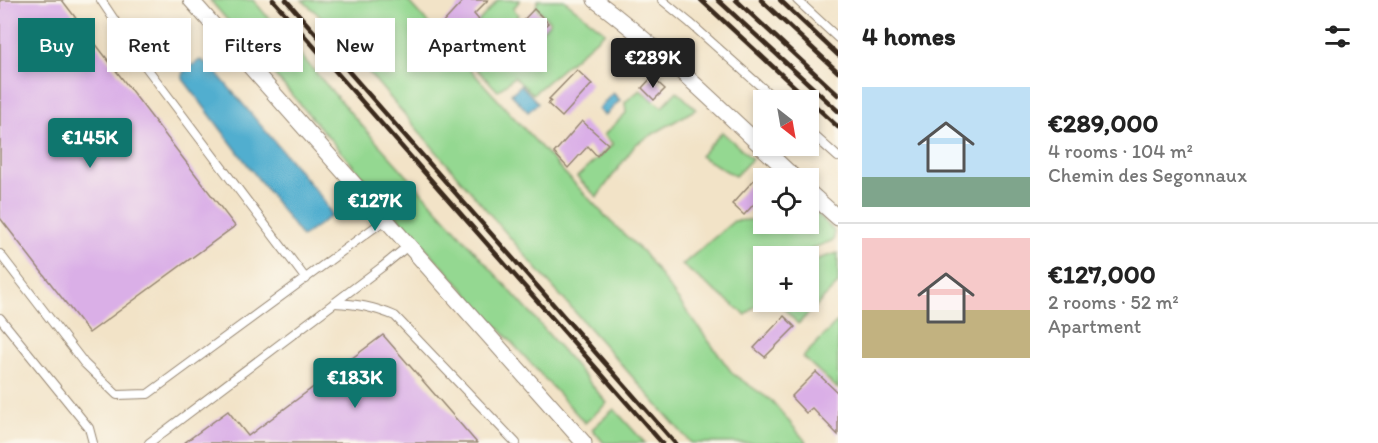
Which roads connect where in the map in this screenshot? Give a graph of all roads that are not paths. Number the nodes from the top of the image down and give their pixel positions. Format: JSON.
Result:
{"nodes":[{"id":1,"x":101,"y":0,"type":"edge"},
{"id":2,"x":190,"y":0,"type":"edge"},
{"id":3,"x":595,"y":0,"type":"edge"},
{"id":4,"x":662,"y":0,"type":"edge"},
{"id":5,"x":797,"y":0,"type":"edge"},
{"id":6,"x":838,"y":38,"type":"edge"},
{"id":7,"x":765,"y":90,"type":"edge"},
{"id":8,"x":819,"y":140,"type":"edge"},
{"id":9,"x":838,"y":157,"type":"edge"},
{"id":10,"x":784,"y":168,"type":"edge"},
{"id":11,"x":819,"y":201,"type":"edge"},
{"id":12,"x":386,"y":219,"type":"junction"},
{"id":13,"x":838,"y":219,"type":"edge"},
{"id":14,"x":408,"y":245,"type":"junction"},
{"id":15,"x":0,"y":254,"type":"edge"},
{"id":16,"x":306,"y":279,"type":"junction"},
{"id":17,"x":334,"y":303,"type":"junction"},
{"id":18,"x":0,"y":318,"type":"edge"},
{"id":19,"x":93,"y":443,"type":"edge"},
{"id":20,"x":149,"y":443,"type":"edge"},
{"id":21,"x":516,"y":443,"type":"edge"},
{"id":22,"x":584,"y":443,"type":"edge"}],
"edges":[{"from":1,"to":16,"type":"lane"},
{"from":2,"to":12,"type":"street"},
{"from":3,"to":10,"type":"street"},
{"from":4,"to":7,"type":"lane"},
{"from":5,"to":6,"type":"lane"},
{"from":8,"to":9,"type":"lane"},
{"from":11,"to":13,"type":"street"},
{"from":12,"to":14,"type":"street"},
{"from":12,"to":16,"type":"lane"},
{"from":14,"to":17,"type":"lane"},
{"from":14,"to":22,"type":"street"},
{"from":15,"to":16,"type":"lane"},
{"from":17,"to":20,"type":"lane"},
{"from":17,"to":21,"type":"lane"},
{"from":18,"to":19,"type":"lane"}]}
